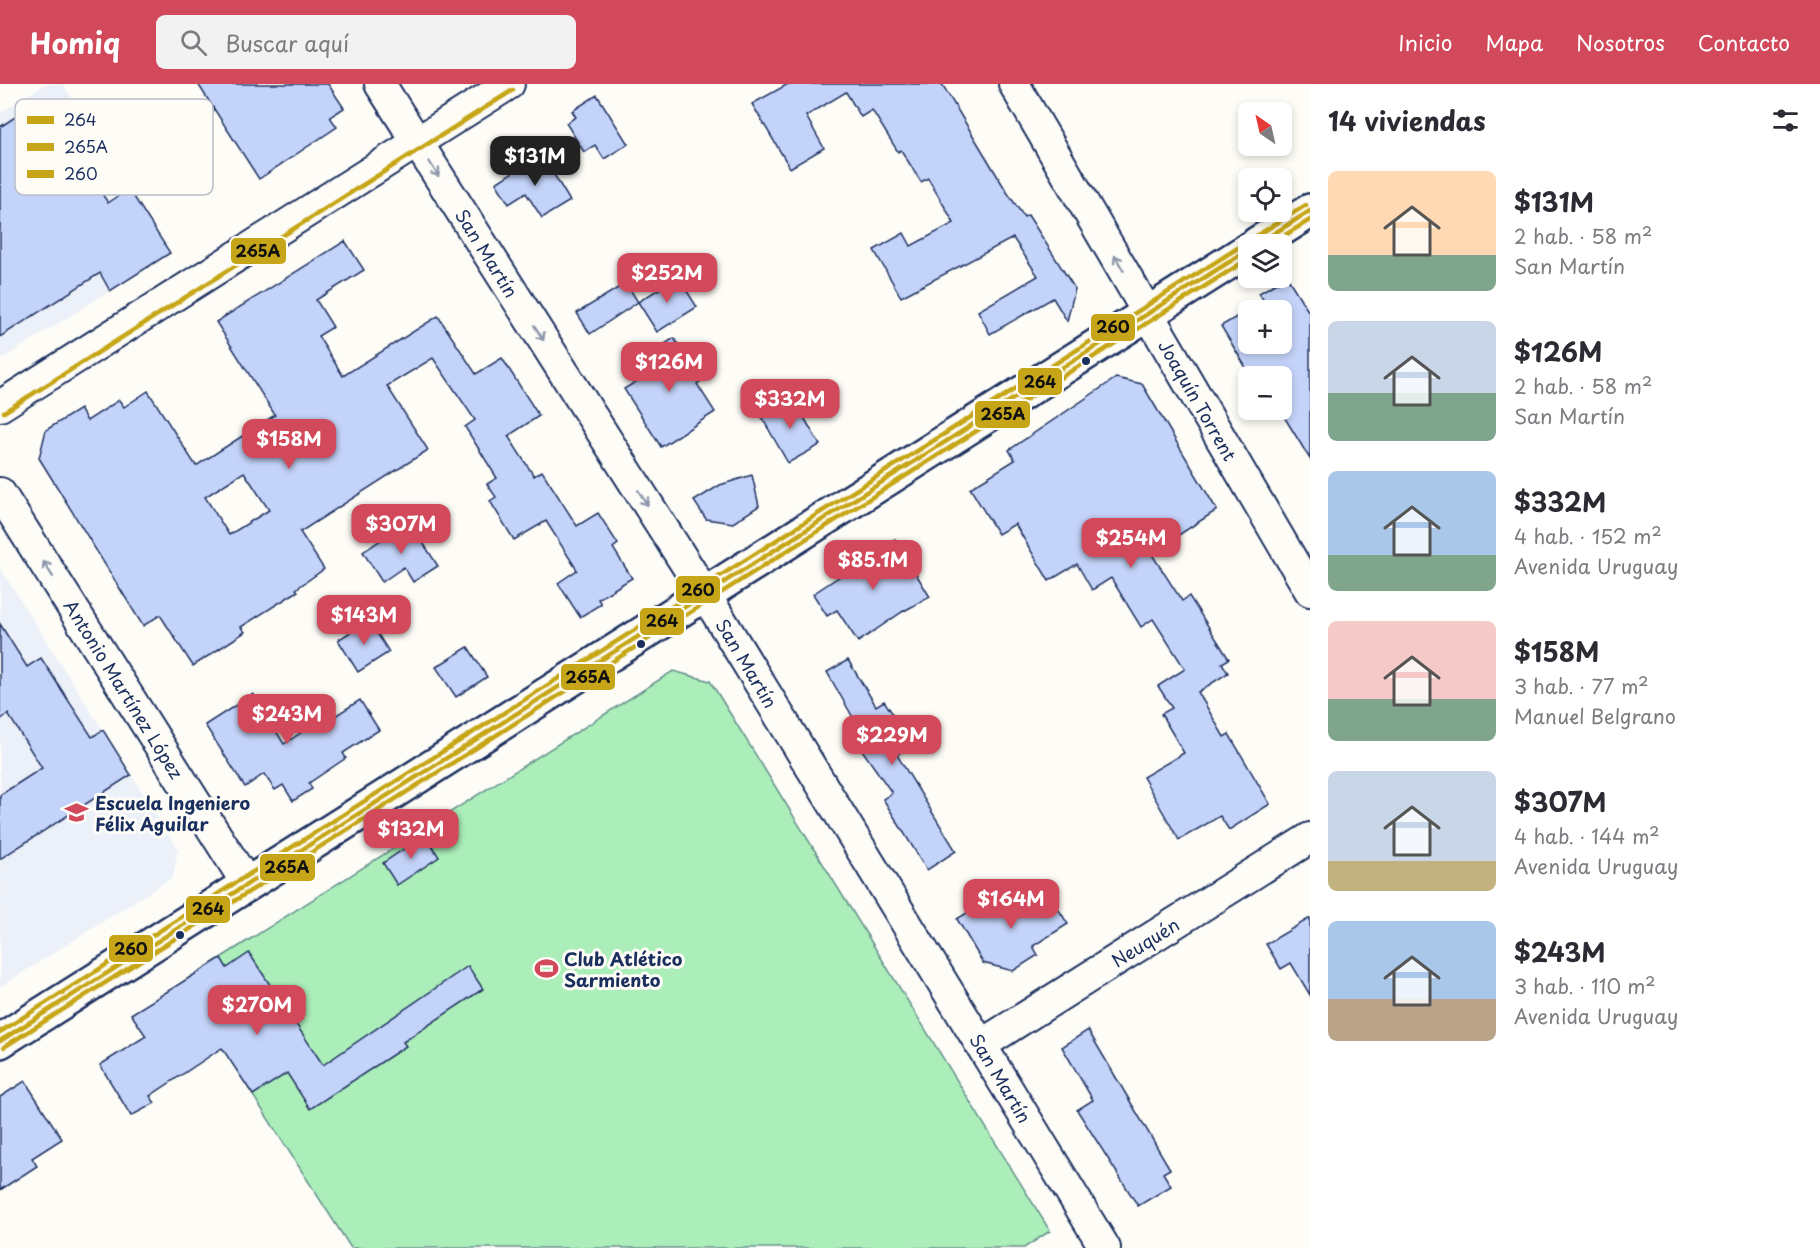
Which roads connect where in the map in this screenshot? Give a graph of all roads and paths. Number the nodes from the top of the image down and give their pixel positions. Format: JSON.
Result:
{"nodes":[{"id":1,"x":380,"y":84,"type":"edge"},
{"id":2,"x":508,"y":84,"type":"edge"},
{"id":3,"x":1014,"y":84,"type":"edge"},
{"id":4,"x":417,"y":142,"type":"junction"},
{"id":5,"x":1310,"y":211,"type":"edge"},
{"id":6,"x":1273,"y":234,"type":"edge"},
{"id":7,"x":1238,"y":256,"type":"edge"},
{"id":8,"x":1148,"y":314,"type":"junction"},
{"id":9,"x":0,"y":406,"type":"edge"},
{"id":10,"x":0,"y":493,"type":"edge"},
{"id":11,"x":1310,"y":591,"type":"edge"},
{"id":12,"x":705,"y":594,"type":"junction"},
{"id":13,"x":1310,"y":838,"type":"edge"},
{"id":14,"x":247,"y":884,"type":"junction"},
{"id":15,"x":0,"y":1041,"type":"edge"},
{"id":16,"x":981,"y":1045,"type":"junction"},
{"id":17,"x":1105,"y":1248,"type":"edge"}],
"edges":[{"from":1,"to":4,"type":"street","name":"San Martín"},
{"from":2,"to":4,"type":"street"},
{"from":8,"to":3,"type":"street","name":"Joaquín Torrent","one_way":true},
{"from":4,"to":9,"type":"street"},
{"from":4,"to":12,"type":"street","name":"San Martín","one_way":true},
{"from":5,"to":6,"type":"main road"},
{"from":7,"to":8,"type":"main road"},
{"from":8,"to":11,"type":"street","name":"Joaquín Torrent"},
{"from":8,"to":12,"type":"main road"},
{"from":14,"to":10,"type":"street","name":"Antonio Martínez López","one_way":true},
{"from":12,"to":14,"type":"main road"},
{"from":12,"to":16,"type":"street","name":"San Martín"},
{"from":13,"to":16,"type":"street","name":"Neuquén"},
{"from":14,"to":15,"type":"main road"},
{"from":16,"to":17,"type":"street","name":"San Martín"}]}
